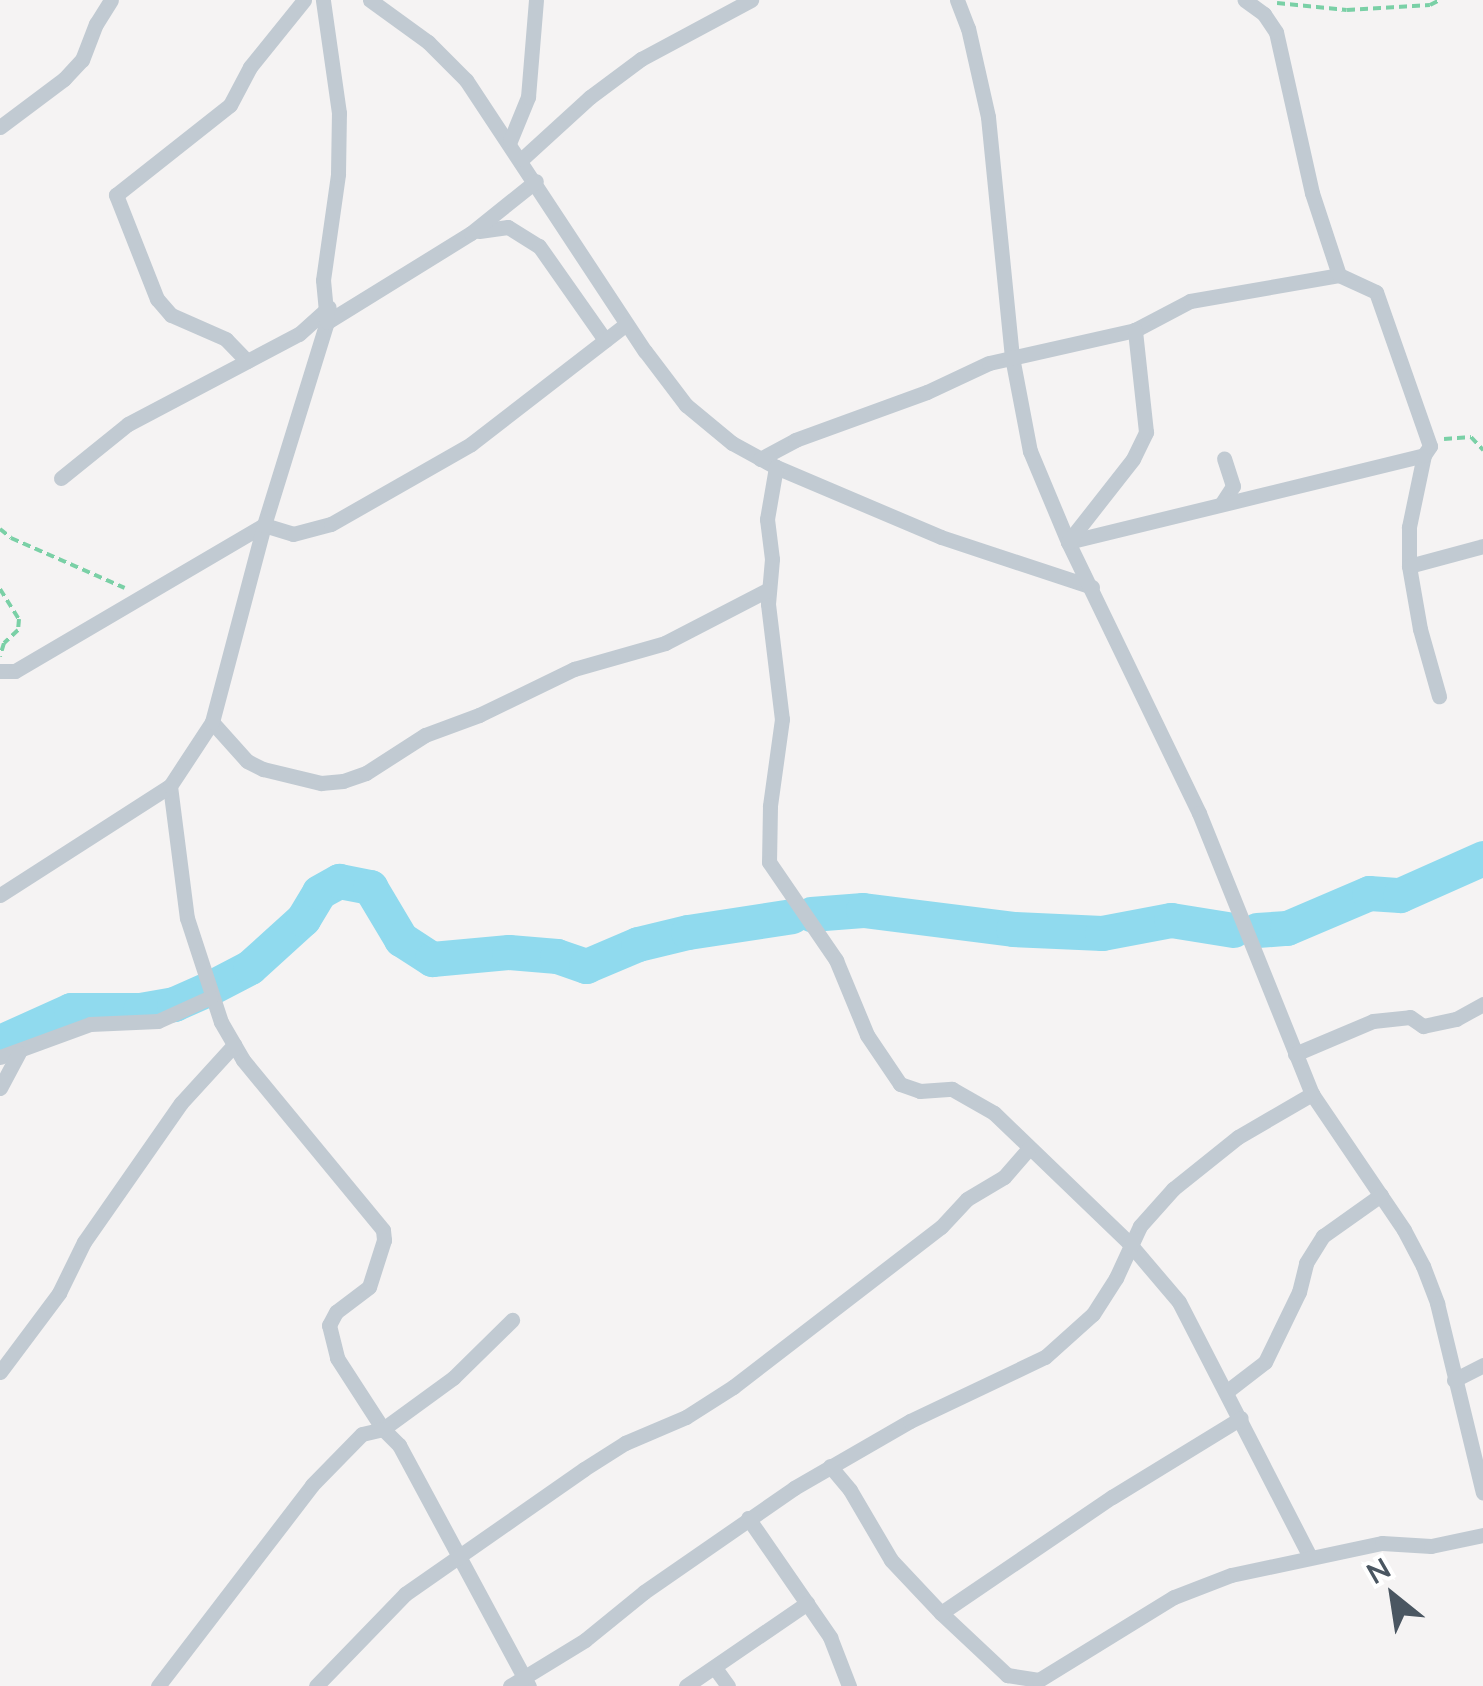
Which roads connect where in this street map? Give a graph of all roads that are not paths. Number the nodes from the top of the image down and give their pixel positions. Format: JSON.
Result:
{"nodes":[{"id":1,"x":111,"y":0,"type":"edge"},
{"id":2,"x":304,"y":0,"type":"edge"},
{"id":3,"x":322,"y":0,"type":"edge"},
{"id":4,"x":370,"y":0,"type":"edge"},
{"id":5,"x":536,"y":0,"type":"edge"},
{"id":6,"x":750,"y":0,"type":"edge"},
{"id":7,"x":957,"y":0,"type":"edge"},
{"id":8,"x":1244,"y":0,"type":"edge"},
{"id":9,"x":0,"y":127,"type":"edge"},
{"id":10,"x":510,"y":141,"type":"junction"},
{"id":11,"x":522,"y":159,"type":"junction"},
{"id":12,"x":536,"y":180,"type":"junction"},
{"id":13,"x":471,"y":233,"type":"junction"},
{"id":14,"x":1339,"y":275,"type":"junction"},
{"id":15,"x":328,"y":314,"type":"junction"},
{"id":16,"x":626,"y":324,"type":"junction"},
{"id":17,"x":1135,"y":330,"type":"junction"},
{"id":18,"x":604,"y":340,"type":"junction"},
{"id":19,"x":1012,"y":357,"type":"junction"},
{"id":20,"x":247,"y":361,"type":"junction"},
{"id":21,"x":1427,"y":450,"type":"junction"},
{"id":22,"x":1224,"y":458,"type":"dead end"},
{"id":23,"x":760,"y":459,"type":"junction"},
{"id":24,"x":776,"y":468,"type":"junction"},
{"id":25,"x":60,"y":478,"type":"dead end"},
{"id":26,"x":1222,"y":503,"type":"junction"},
{"id":27,"x":264,"y":525,"type":"junction"},
{"id":28,"x":1068,"y":542,"type":"junction"},
{"id":29,"x":1483,"y":546,"type":"edge"},
{"id":30,"x":1409,"y":566,"type":"junction"},
{"id":31,"x":1092,"y":587,"type":"junction"},
{"id":32,"x":769,"y":589,"type":"junction"},
{"id":33,"x":0,"y":670,"type":"edge"},
{"id":34,"x":1439,"y":696,"type":"dead end"},
{"id":35,"x":212,"y":722,"type":"junction"},
{"id":36,"x":170,"y":786,"type":"junction"},
{"id":37,"x":0,"y":896,"type":"edge"},
{"id":38,"x":211,"y":997,"type":"junction"},
{"id":39,"x":1483,"y":1004,"type":"edge"},
{"id":40,"x":234,"y":1045,"type":"junction"},
{"id":41,"x":19,"y":1053,"type":"junction"},
{"id":42,"x":1295,"y":1054,"type":"junction"},
{"id":43,"x":0,"y":1057,"type":"edge"},
{"id":44,"x":0,"y":1088,"type":"edge"},
{"id":45,"x":1312,"y":1094,"type":"junction"},
{"id":46,"x":1028,"y":1149,"type":"junction"},
{"id":47,"x":1381,"y":1195,"type":"junction"},
{"id":48,"x":1129,"y":1243,"type":"junction"},
{"id":49,"x":512,"y":1320,"type":"dead end"},
{"id":50,"x":1481,"y":1368,"type":"edge"},
{"id":51,"x":0,"y":1372,"type":"edge"},
{"id":52,"x":1454,"y":1380,"type":"junction"},
{"id":53,"x":1226,"y":1392,"type":"junction"},
{"id":54,"x":1240,"y":1418,"type":"junction"},
{"id":55,"x":384,"y":1429,"type":"junction"},
{"id":56,"x":830,"y":1466,"type":"junction"},
{"id":57,"x":1483,"y":1493,"type":"edge"},
{"id":58,"x":748,"y":1518,"type":"junction"},
{"id":59,"x":1483,"y":1535,"type":"edge"},
{"id":60,"x":1310,"y":1555,"type":"junction"},
{"id":61,"x":461,"y":1559,"type":"junction"},
{"id":62,"x":806,"y":1604,"type":"junction"},
{"id":63,"x":941,"y":1613,"type":"junction"},
{"id":64,"x":715,"y":1668,"type":"junction"},
{"id":65,"x":521,"y":1683,"type":"edge"},
{"id":66,"x":1034,"y":1683,"type":"edge"},
{"id":67,"x":158,"y":1686,"type":"edge"},
{"id":68,"x":316,"y":1686,"type":"edge"},
{"id":69,"x":686,"y":1686,"type":"edge"},
{"id":70,"x":728,"y":1686,"type":"edge"},
{"id":71,"x":849,"y":1686,"type":"edge"}],
"edges":[{"from":1,"to":9,"type":"street"},
{"from":2,"to":20,"type":"street"},
{"from":3,"to":15,"type":"street"},
{"from":4,"to":10,"type":"street"},
{"from":5,"to":10,"type":"street"},
{"from":6,"to":11,"type":"street"},
{"from":7,"to":19,"type":"street"},
{"from":8,"to":14,"type":"street"},
{"from":10,"to":11,"type":"street"},
{"from":11,"to":12,"type":"street"},
{"from":12,"to":13,"type":"street"},
{"from":12,"to":16,"type":"street"},
{"from":13,"to":15,"type":"street"},
{"from":13,"to":18,"type":"street"},
{"from":14,"to":17,"type":"street"},
{"from":14,"to":21,"type":"street"},
{"from":15,"to":20,"type":"street"},
{"from":15,"to":27,"type":"street"},
{"from":16,"to":18,"type":"street"},
{"from":16,"to":23,"type":"street"},
{"from":17,"to":19,"type":"street"},
{"from":17,"to":28,"type":"street"},
{"from":18,"to":27,"type":"street"},
{"from":19,"to":23,"type":"street"},
{"from":19,"to":28,"type":"street"},
{"from":20,"to":25,"type":"street"},
{"from":21,"to":26,"type":"street"},
{"from":21,"to":30,"type":"street"},
{"from":22,"to":26,"type":"street"},
{"from":23,"to":24,"type":"street"},
{"from":24,"to":31,"type":"street"},
{"from":24,"to":32,"type":"street"},
{"from":26,"to":28,"type":"street"},
{"from":27,"to":33,"type":"street"},
{"from":27,"to":35,"type":"street"},
{"from":28,"to":31,"type":"street"},
{"from":29,"to":30,"type":"street"},
{"from":30,"to":34,"type":"street"},
{"from":31,"to":42,"type":"street"},
{"from":32,"to":35,"type":"street"},
{"from":32,"to":46,"type":"street"},
{"from":35,"to":36,"type":"street"},
{"from":36,"to":37,"type":"street"},
{"from":36,"to":38,"type":"street"},
{"from":38,"to":40,"type":"street"},
{"from":38,"to":41,"type":"street"},
{"from":39,"to":42,"type":"street"},
{"from":40,"to":51,"type":"street"},
{"from":40,"to":55,"type":"street"},
{"from":41,"to":43,"type":"street"},
{"from":41,"to":44,"type":"street"},
{"from":42,"to":45,"type":"street"},
{"from":45,"to":47,"type":"street"},
{"from":45,"to":48,"type":"street"},
{"from":46,"to":48,"type":"street"},
{"from":46,"to":61,"type":"street"},
{"from":47,"to":52,"type":"street"},
{"from":47,"to":53,"type":"street"},
{"from":48,"to":53,"type":"street"},
{"from":48,"to":56,"type":"street"},
{"from":49,"to":55,"type":"street"},
{"from":50,"to":52,"type":"street"},
{"from":52,"to":57,"type":"street"},
{"from":53,"to":54,"type":"street"},
{"from":54,"to":60,"type":"street"},
{"from":54,"to":63,"type":"street"},
{"from":55,"to":61,"type":"street"},
{"from":55,"to":67,"type":"street"},
{"from":56,"to":58,"type":"street"},
{"from":56,"to":63,"type":"street"},
{"from":58,"to":62,"type":"street"},
{"from":58,"to":65,"type":"street"},
{"from":59,"to":60,"type":"street"},
{"from":60,"to":66,"type":"street"},
{"from":61,"to":65,"type":"street"},
{"from":61,"to":68,"type":"street"},
{"from":62,"to":64,"type":"street"},
{"from":62,"to":71,"type":"street"},
{"from":63,"to":66,"type":"street"},
{"from":64,"to":69,"type":"street"},
{"from":64,"to":70,"type":"street"}]}
